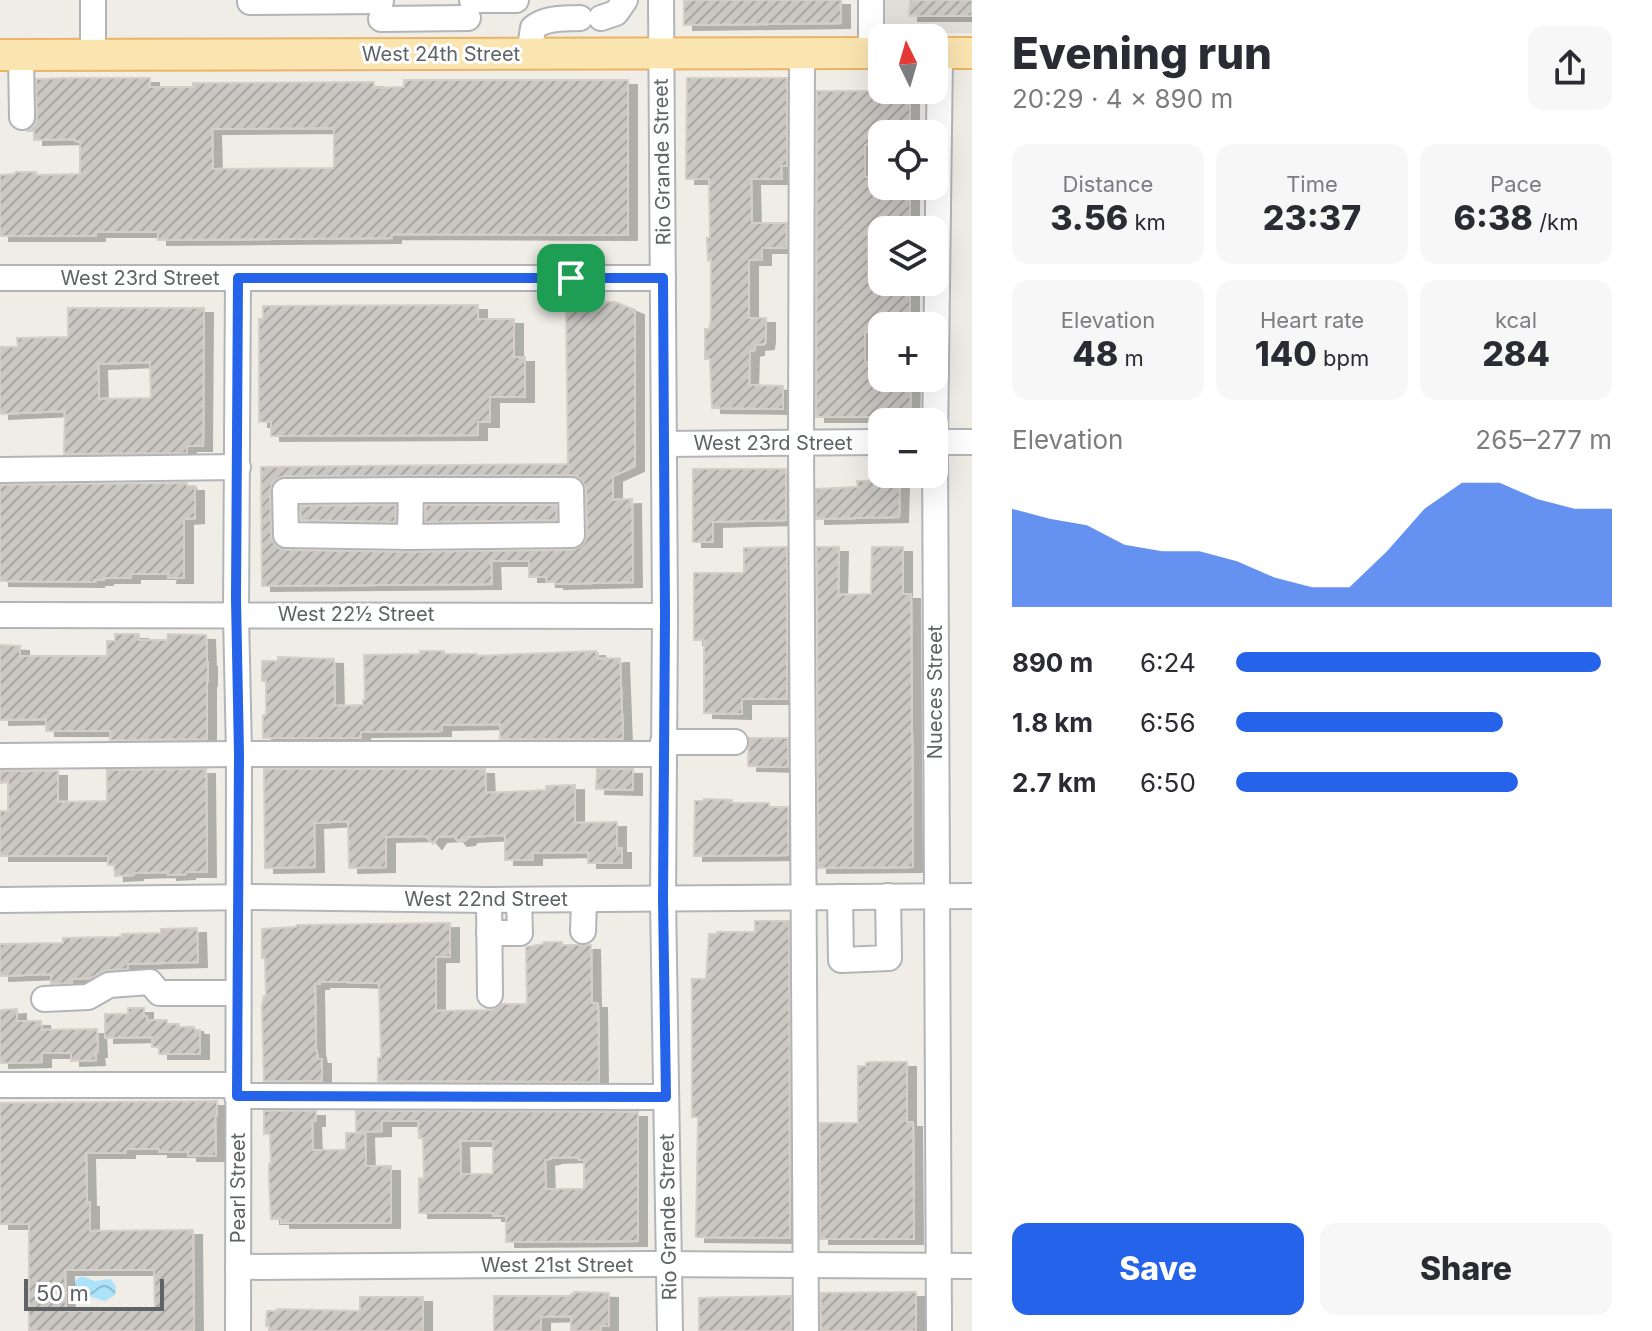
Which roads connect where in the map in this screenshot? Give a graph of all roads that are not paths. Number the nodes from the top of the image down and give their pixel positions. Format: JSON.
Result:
{"nodes":[{"id":1,"x":93,"y":0,"type":"edge"},
{"id":2,"x":250,"y":0,"type":"edge"},
{"id":3,"x":516,"y":0,"type":"edge"},
{"id":4,"x":625,"y":0,"type":"edge"},
{"id":5,"x":661,"y":0,"type":"edge"},
{"id":6,"x":871,"y":0,"type":"edge"},
{"id":7,"x":469,"y":6,"type":"edge"},
{"id":8,"x":381,"y":7,"type":"edge"},
{"id":9,"x":873,"y":24,"type":"edge"},
{"id":10,"x":868,"y":53,"type":"edge"},
{"id":11,"x":948,"y":53,"type":"edge"},
{"id":12,"x":972,"y":53,"type":"edge"},
{"id":13,"x":93,"y":54,"type":"junction"},
{"id":14,"x":381,"y":54,"type":"junction"},
{"id":15,"x":468,"y":54,"type":"junction"},
{"id":16,"x":529,"y":54,"type":"junction"},
{"id":17,"x":661,"y":54,"type":"junction"},
{"id":18,"x":802,"y":54,"type":"junction"},
{"id":19,"x":11,"y":55,"type":"edge"},
{"id":20,"x":937,"y":104,"type":"edge"},
{"id":21,"x":22,"y":117,"type":"dead end"},
{"id":22,"x":0,"y":278,"type":"edge"},
{"id":23,"x":238,"y":278,"type":"junction"},
{"id":24,"x":663,"y":278,"type":"junction"},
{"id":25,"x":934,"y":408,"type":"edge"},
{"id":26,"x":801,"y":442,"type":"junction"},
{"id":27,"x":868,"y":442,"type":"edge"},
{"id":28,"x":948,"y":442,"type":"edge"},
{"id":29,"x":972,"y":442,"type":"edge"},
{"id":30,"x":664,"y":444,"type":"junction"},
{"id":31,"x":238,"y":467,"type":"junction"},
{"id":32,"x":0,"y":470,"type":"edge"},
{"id":33,"x":934,"y":488,"type":"edge"},
{"id":34,"x":411,"y":490,"type":"junction"},
{"id":35,"x":410,"y":537,"type":"junction"},
{"id":36,"x":236,"y":614,"type":"junction"},
{"id":37,"x":0,"y":615,"type":"edge"},
{"id":38,"x":665,"y":616,"type":"junction"},
{"id":39,"x":735,"y":742,"type":"dead end"},
{"id":40,"x":663,"y":748,"type":"junction"},
{"id":41,"x":239,"y":754,"type":"junction"},
{"id":42,"x":0,"y":756,"type":"edge"},
{"id":43,"x":888,"y":896,"type":"junction"},
{"id":44,"x":936,"y":896,"type":"junction"},
{"id":45,"x":972,"y":896,"type":"edge"},
{"id":46,"x":237,"y":897,"type":"junction"},
{"id":47,"x":804,"y":897,"type":"junction"},
{"id":48,"x":840,"y":897,"type":"junction"},
{"id":49,"x":663,"y":899,"type":"junction"},
{"id":50,"x":0,"y":900,"type":"edge"},
{"id":51,"x":489,"y":900,"type":"junction"},
{"id":52,"x":519,"y":900,"type":"junction"},
{"id":53,"x":584,"y":900,"type":"junction"},
{"id":54,"x":583,"y":931,"type":"dead end"},
{"id":55,"x":489,"y":933,"type":"junction"},
{"id":56,"x":237,"y":993,"type":"junction"},
{"id":57,"x":490,"y":995,"type":"dead end"},
{"id":58,"x":44,"y":999,"type":"dead end"},
{"id":59,"x":0,"y":1085,"type":"edge"},
{"id":60,"x":237,"y":1090,"type":"junction"},
{"id":61,"x":666,"y":1097,"type":"junction"},
{"id":62,"x":670,"y":1264,"type":"junction"},
{"id":63,"x":807,"y":1265,"type":"junction"},
{"id":64,"x":972,"y":1266,"type":"edge"},
{"id":65,"x":238,"y":1267,"type":"junction"},
{"id":66,"x":938,"y":1267,"type":"junction"},
{"id":67,"x":238,"y":1331,"type":"edge"},
{"id":68,"x":670,"y":1331,"type":"edge"},
{"id":69,"x":806,"y":1331,"type":"edge"},
{"id":70,"x":939,"y":1331,"type":"edge"}],
"edges":[{"from":1,"to":13,"type":"street"},
{"from":2,"to":8,"type":"street"},
{"from":3,"to":7,"type":"street"},
{"from":4,"to":16,"type":"street"},
{"from":5,"to":17,"type":"street","name":"Rio Grande Street"},
{"from":6,"to":9,"type":"street"},
{"from":7,"to":8,"type":"street"},
{"from":7,"to":15,"type":"street"},
{"from":8,"to":14,"type":"street"},
{"from":10,"to":18,"type":"main road","name":"West 24th Street"},
{"from":11,"to":12,"type":"main road"},
{"from":13,"to":14,"type":"main road","name":"West 24th Street"},
{"from":13,"to":19,"type":"main road","name":"West 24th Street"},
{"from":14,"to":15,"type":"main road","name":"West 24th Street"},
{"from":15,"to":16,"type":"main road","name":"West 24th Street"},
{"from":16,"to":17,"type":"main road","name":"West 24th Street"},
{"from":17,"to":18,"type":"main road","name":"West 24th Street"},
{"from":17,"to":24,"type":"street","name":"Rio Grande Street"},
{"from":18,"to":26,"type":"street"},
{"from":19,"to":21,"type":"street"},
{"from":20,"to":25,"type":"street","name":"Nueces Street"},
{"from":22,"to":23,"type":"street","name":"West 23rd Street"},
{"from":23,"to":24,"type":"street","name":"West 23rd Street"},
{"from":23,"to":31,"type":"street","name":"Pearl Street"},
{"from":24,"to":30,"type":"street","name":"Rio Grande Street"},
{"from":26,"to":27,"type":"street","name":"West 23rd Street"},
{"from":26,"to":30,"type":"street","name":"West 23rd Street"},
{"from":26,"to":47,"type":"street"},
{"from":28,"to":29,"type":"street"},
{"from":30,"to":38,"type":"street","name":"Rio Grande Street"},
{"from":31,"to":32,"type":"street"},
{"from":31,"to":36,"type":"street","name":"Pearl Street"},
{"from":33,"to":44,"type":"street","name":"Nueces Street"},
{"from":34,"to":35,"type":"street"},
{"from":34,"to":35,"type":"street"},
{"from":34,"to":35,"type":"street"},
{"from":36,"to":37,"type":"street","name":"West 22½ Street"},
{"from":36,"to":38,"type":"street","name":"West 22½ Street"},
{"from":36,"to":41,"type":"street","name":"Pearl Street"},
{"from":38,"to":40,"type":"street","name":"Rio Grande Street"},
{"from":39,"to":40,"type":"street"},
{"from":40,"to":41,"type":"street"},
{"from":40,"to":49,"type":"street","name":"Rio Grande Street"},
{"from":41,"to":42,"type":"street"},
{"from":41,"to":46,"type":"street","name":"Pearl Street"},
{"from":43,"to":44,"type":"street","name":"West 22nd Street"},
{"from":43,"to":48,"type":"street","name":"West 22nd Street"},
{"from":43,"to":48,"type":"street"},
{"from":44,"to":45,"type":"street","name":"West 22nd Street"},
{"from":44,"to":66,"type":"street","name":"Nueces Street"},
{"from":46,"to":50,"type":"street","name":"West 22nd Street"},
{"from":46,"to":51,"type":"street","name":"West 22nd Street"},
{"from":46,"to":56,"type":"street","name":"Pearl Street"},
{"from":47,"to":48,"type":"street","name":"West 22nd Street"},
{"from":47,"to":49,"type":"street","name":"West 22nd Street"},
{"from":47,"to":63,"type":"street"},
{"from":49,"to":53,"type":"street","name":"West 22nd Street"},
{"from":49,"to":61,"type":"street","name":"Rio Grande Street"},
{"from":51,"to":52,"type":"street","name":"West 22nd Street"},
{"from":51,"to":55,"type":"street"},
{"from":52,"to":53,"type":"street","name":"West 22nd Street"},
{"from":52,"to":55,"type":"street"},
{"from":53,"to":54,"type":"street"},
{"from":55,"to":57,"type":"street"},
{"from":56,"to":58,"type":"street"},
{"from":56,"to":60,"type":"street","name":"Pearl Street"},
{"from":59,"to":60,"type":"street"},
{"from":60,"to":61,"type":"street"},
{"from":60,"to":65,"type":"street","name":"Pearl Street"},
{"from":61,"to":62,"type":"street","name":"Rio Grande Street"},
{"from":62,"to":63,"type":"street","name":"West 21st Street"},
{"from":62,"to":65,"type":"street","name":"West 21st Street"},
{"from":62,"to":68,"type":"street","name":"Rio Grande Street"},
{"from":63,"to":66,"type":"street","name":"West 21st Street"},
{"from":63,"to":69,"type":"street"},
{"from":64,"to":66,"type":"street","name":"West 21st Street"},
{"from":65,"to":67,"type":"street","name":"Pearl Street"},
{"from":66,"to":70,"type":"street","name":"Nueces Street"}]}
